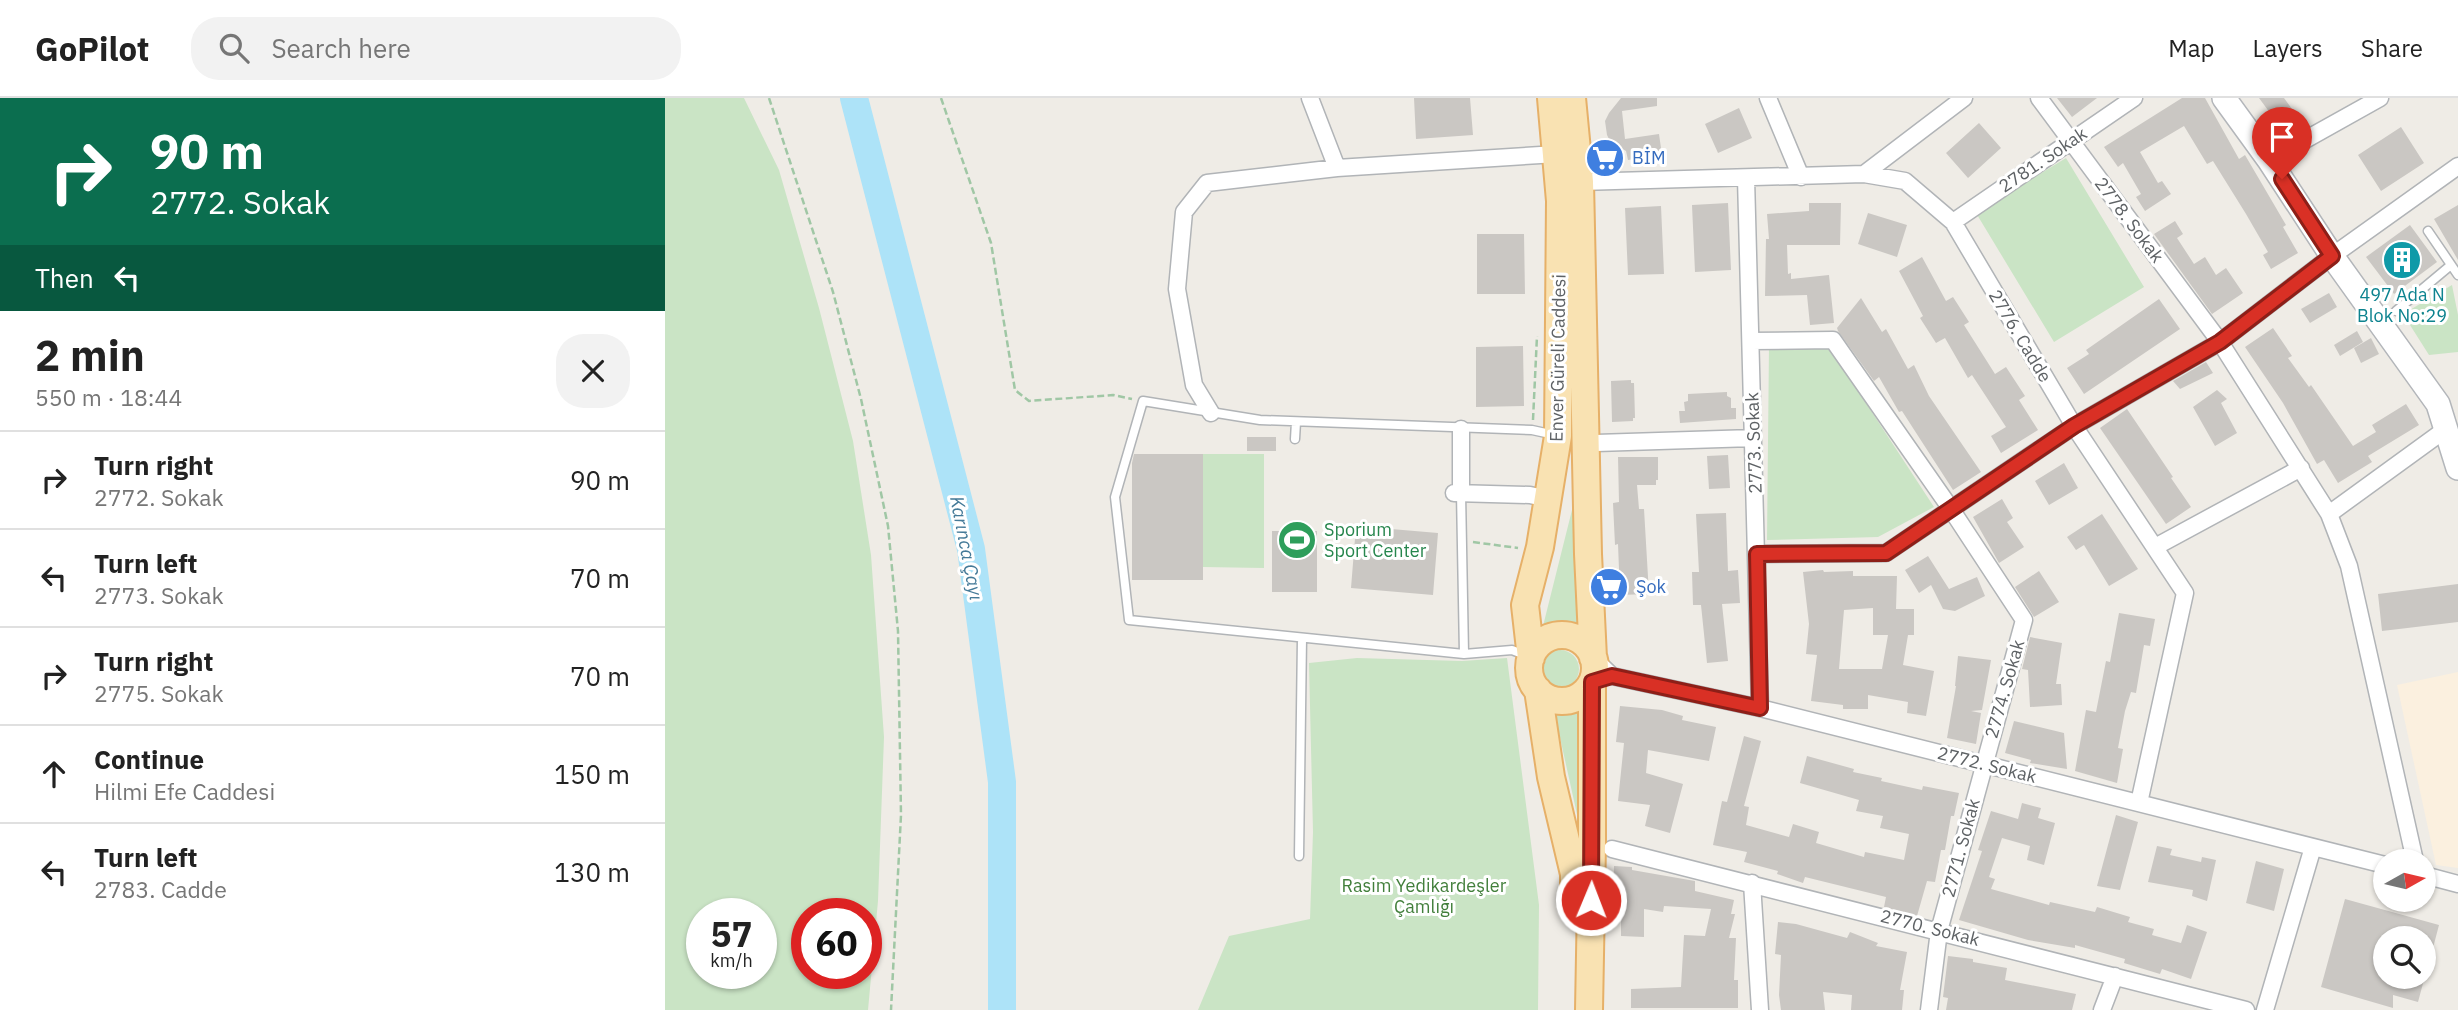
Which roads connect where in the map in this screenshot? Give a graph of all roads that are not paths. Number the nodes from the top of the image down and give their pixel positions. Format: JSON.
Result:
{"nodes":[{"id":1,"x":1310,"y":98,"type":"edge"},
{"id":2,"x":1551,"y":98,"type":"edge"},
{"id":3,"x":1572,"y":98,"type":"edge"},
{"id":4,"x":1768,"y":98,"type":"edge"},
{"id":5,"x":1964,"y":98,"type":"edge"},
{"id":6,"x":2039,"y":98,"type":"edge"},
{"id":7,"x":2134,"y":98,"type":"edge"},
{"id":8,"x":2224,"y":98,"type":"edge"},
{"id":9,"x":2380,"y":98,"type":"edge"},
{"id":10,"x":2071,"y":141,"type":"junction"},
{"id":11,"x":1557,"y":154,"type":"junction"},
{"id":12,"x":2269,"y":160,"type":"junction"},
{"id":13,"x":2458,"y":166,"type":"edge"},
{"id":14,"x":1337,"y":168,"type":"junction"},
{"id":15,"x":1864,"y":174,"type":"junction"},
{"id":16,"x":1801,"y":177,"type":"junction"},
{"id":17,"x":1747,"y":178,"type":"junction"},
{"id":18,"x":1580,"y":182,"type":"junction"},
{"id":19,"x":1953,"y":222,"type":"junction"},
{"id":20,"x":2428,"y":231,"type":"dead end"},
{"id":21,"x":2332,"y":256,"type":"junction"},
{"id":22,"x":2451,"y":265,"type":"junction"},
{"id":23,"x":2458,"y":275,"type":"edge"},
{"id":24,"x":2396,"y":311,"type":"dead end"},
{"id":25,"x":1751,"y":341,"type":"junction"},
{"id":26,"x":2220,"y":342,"type":"junction"},
{"id":27,"x":1211,"y":413,"type":"junction"},
{"id":28,"x":1296,"y":422,"type":"junction"},
{"id":29,"x":2074,"y":426,"type":"junction"},
{"id":30,"x":1461,"y":429,"type":"junction"},
{"id":31,"x":2446,"y":429,"type":"junction"},
{"id":32,"x":1558,"y":436,"type":"junction"},
{"id":33,"x":1753,"y":438,"type":"junction"},
{"id":34,"x":1295,"y":439,"type":"dead end"},
{"id":35,"x":1596,"y":443,"type":"dead end"},
{"id":36,"x":2301,"y":468,"type":"junction"},
{"id":37,"x":2458,"y":468,"type":"edge"},
{"id":38,"x":1458,"y":493,"type":"junction"},
{"id":39,"x":1548,"y":499,"type":"junction"},
{"id":40,"x":1951,"y":509,"type":"junction"},
{"id":41,"x":2329,"y":514,"type":"junction"},
{"id":42,"x":2155,"y":547,"type":"junction"},
{"id":43,"x":1757,"y":554,"type":"junction"},
{"id":44,"x":1301,"y":638,"type":"junction"},
{"id":45,"x":1464,"y":654,"type":"junction"},
{"id":46,"x":1531,"y":657,"type":"junction"},
{"id":47,"x":1599,"y":672,"type":"junction"},
{"id":48,"x":1538,"y":690,"type":"junction"},
{"id":49,"x":1760,"y":708,"type":"junction"},
{"id":50,"x":1984,"y":764,"type":"junction"},
{"id":51,"x":2139,"y":803,"type":"junction"},
{"id":52,"x":2313,"y":847,"type":"junction"},
{"id":53,"x":1612,"y":849,"type":"dead end"},
{"id":54,"x":2412,"y":849,"type":"edge"},
{"id":55,"x":1299,"y":856,"type":"dead end"},
{"id":56,"x":2373,"y":863,"type":"edge"},
{"id":57,"x":2436,"y":878,"type":"edge"},
{"id":58,"x":1752,"y":883,"type":"junction"},
{"id":59,"x":2458,"y":884,"type":"edge"},
{"id":60,"x":1939,"y":931,"type":"junction"},
{"id":61,"x":2115,"y":976,"type":"junction"},
{"id":62,"x":1573,"y":1010,"type":"edge"},
{"id":63,"x":1589,"y":1010,"type":"edge"},
{"id":64,"x":1760,"y":1010,"type":"edge"},
{"id":65,"x":1929,"y":1010,"type":"edge"},
{"id":66,"x":2102,"y":1010,"type":"edge"},
{"id":67,"x":2246,"y":1010,"type":"edge"},
{"id":68,"x":2265,"y":1010,"type":"edge"}],
"edges":[{"from":1,"to":14,"type":"street"},
{"from":2,"to":11,"type":"main road","name":"Enver Güreli Caddesi"},
{"from":3,"to":18,"type":"main road","name":"Enver Güreli Caddesi"},
{"from":4,"to":16,"type":"street"},
{"from":5,"to":15,"type":"street"},
{"from":6,"to":10,"type":"street","name":"2778. Sokak"},
{"from":7,"to":10,"type":"street","name":"2781. Sokak"},
{"from":8,"to":12,"type":"main road"},
{"from":9,"to":12,"type":"street"},
{"from":10,"to":19,"type":"street","name":"2781. Sokak"},
{"from":10,"to":26,"type":"street","name":"2778. Sokak"},
{"from":11,"to":14,"type":"street"},
{"from":11,"to":32,"type":"main road","name":"Enver Güreli Caddesi"},
{"from":12,"to":21,"type":"main road"},
{"from":13,"to":21,"type":"street"},
{"from":14,"to":27,"type":"street"},
{"from":15,"to":16,"type":"street","name":"2776. Cadde"},
{"from":15,"to":19,"type":"street","name":"2776. Cadde"},
{"from":16,"to":17,"type":"street","name":"2776. Cadde"},
{"from":17,"to":18,"type":"street","name":"2776. Cadde"},
{"from":17,"to":25,"type":"street","name":"2773. Sokak"},
{"from":18,"to":47,"type":"main road","name":"Enver Güreli Caddesi"},
{"from":19,"to":29,"type":"street","name":"2776. Cadde"},
{"from":20,"to":22,"type":"lane"},
{"from":21,"to":26,"type":"street"},
{"from":21,"to":31,"type":"main road"},
{"from":22,"to":23,"type":"lane"},
{"from":22,"to":24,"type":"lane"},
{"from":25,"to":33,"type":"street","name":"2773. Sokak"},
{"from":25,"to":40,"type":"street","name":"2774. Sokak"},
{"from":26,"to":29,"type":"street"},
{"from":26,"to":36,"type":"street","name":"2778. Sokak"},
{"from":27,"to":28,"type":"lane"},
{"from":27,"to":44,"type":"lane"},
{"from":28,"to":30,"type":"lane"},
{"from":28,"to":34,"type":"lane"},
{"from":29,"to":40,"type":"street"},
{"from":29,"to":42,"type":"street","name":"2776. Cadde"},
{"from":30,"to":32,"type":"lane"},
{"from":30,"to":38,"type":"street"},
{"from":31,"to":37,"type":"main road"},
{"from":31,"to":41,"type":"street"},
{"from":32,"to":39,"type":"main road","name":"Enver Güreli Caddesi"},
{"from":33,"to":35,"type":"street"},
{"from":33,"to":43,"type":"street","name":"2773. Sokak"},
{"from":36,"to":41,"type":"street","name":"2778. Sokak"},
{"from":36,"to":42,"type":"street"},
{"from":38,"to":39,"type":"street"},
{"from":38,"to":45,"type":"lane"},
{"from":39,"to":46,"type":"main road","name":"Enver Güreli Caddesi"},
{"from":40,"to":43,"type":"street"},
{"from":40,"to":50,"type":"street","name":"2774. Sokak"},
{"from":41,"to":54,"type":"street","name":"2778. Sokak"},
{"from":42,"to":51,"type":"street","name":"2776. Cadde"},
{"from":43,"to":49,"type":"street","name":"2773. Sokak"},
{"from":44,"to":45,"type":"lane"},
{"from":44,"to":55,"type":"lane"},
{"from":45,"to":46,"type":"lane"},
{"from":46,"to":47,"type":"main road"},
{"from":46,"to":48,"type":"main road"},
{"from":47,"to":48,"type":"main road"},
{"from":47,"to":49,"type":"street","name":"2772. Sokak"},
{"from":47,"to":63,"type":"main road","name":"Enver Güreli Caddesi"},
{"from":48,"to":62,"type":"main road"},
{"from":49,"to":50,"type":"street","name":"2772. Sokak"},
{"from":50,"to":51,"type":"street","name":"2772. Sokak"},
{"from":50,"to":60,"type":"street","name":"2771. Sokak"},
{"from":51,"to":52,"type":"street","name":"2772. Sokak"},
{"from":52,"to":56,"type":"street","name":"2772. Sokak"},
{"from":52,"to":68,"type":"street"},
{"from":53,"to":58,"type":"street","name":"2770. Sokak"},
{"from":57,"to":59,"type":"street"},
{"from":58,"to":60,"type":"street","name":"2770. Sokak"},
{"from":58,"to":64,"type":"street"},
{"from":60,"to":61,"type":"street","name":"2770. Sokak"},
{"from":60,"to":65,"type":"street","name":"2771. Sokak"},
{"from":61,"to":66,"type":"street"},
{"from":61,"to":67,"type":"street","name":"2770. Sokak"}]}
